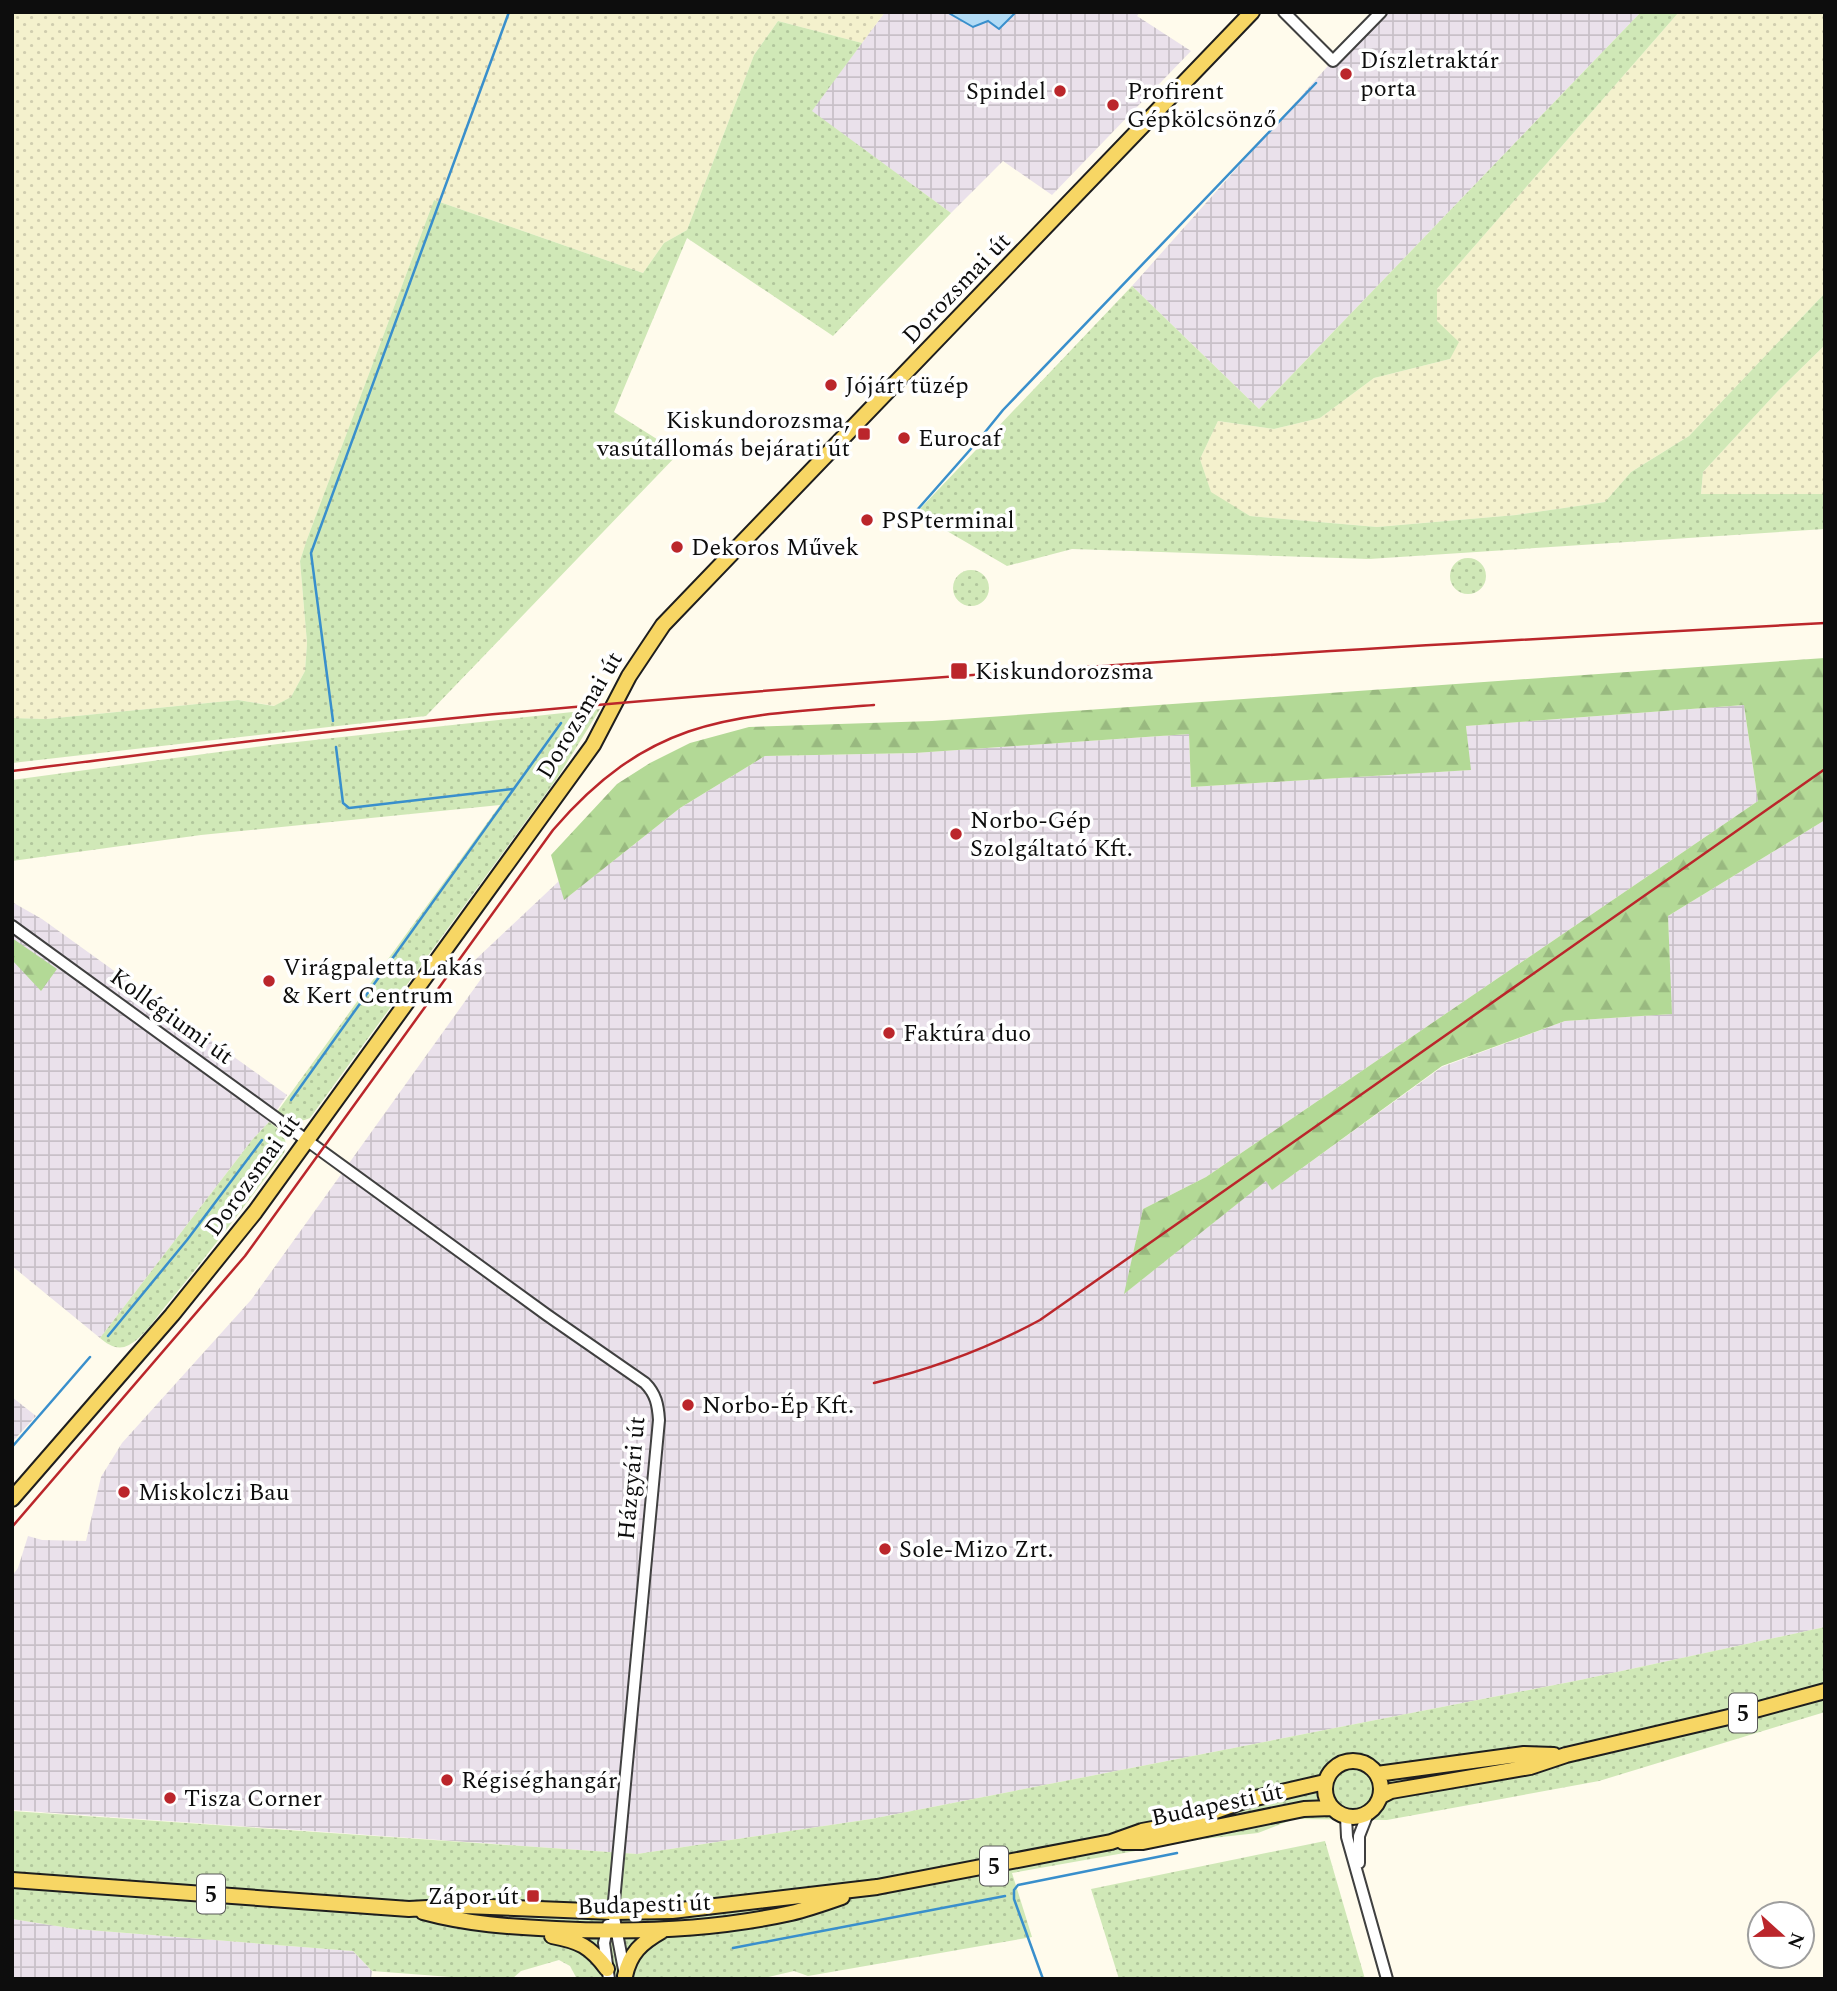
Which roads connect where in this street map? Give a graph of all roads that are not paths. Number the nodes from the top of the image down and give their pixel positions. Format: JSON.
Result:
{"nodes":[{"id":1,"x":1252,"y":12,"type":"edge"},
{"id":2,"x":1284,"y":12,"type":"edge"},
{"id":3,"x":1381,"y":12,"type":"edge"},
{"id":4,"x":12,"y":926,"type":"edge"},
{"id":5,"x":307,"y":1140,"type":"junction"},
{"id":6,"x":12,"y":1499,"type":"edge"},
{"id":7,"x":1825,"y":1691,"type":"edge"},
{"id":8,"x":1566,"y":1755,"type":"junction"},
{"id":9,"x":1377,"y":1774,"type":"junction"},
{"id":10,"x":1325,"y":1782,"type":"junction"},
{"id":11,"x":1381,"y":1796,"type":"junction"},
{"id":12,"x":1331,"y":1808,"type":"junction"},
{"id":13,"x":1368,"y":1813,"type":"junction"},
{"id":14,"x":1346,"y":1816,"type":"junction"},
{"id":15,"x":1111,"y":1842,"type":"junction"},
{"id":16,"x":1359,"y":1876,"type":"junction"},
{"id":17,"x":12,"y":1880,"type":"edge"},
{"id":18,"x":877,"y":1887,"type":"junction"},
{"id":19,"x":409,"y":1909,"type":"junction"},
{"id":20,"x":613,"y":1912,"type":"junction"},
{"id":21,"x":527,"y":1928,"type":"junction"},
{"id":22,"x":664,"y":1930,"type":"junction"},
{"id":23,"x":611,"y":1932,"type":"junction"},
{"id":24,"x":608,"y":1974,"type":"edge"},
{"id":25,"x":625,"y":1978,"type":"edge"},
{"id":26,"x":1387,"y":1979,"type":"edge"}],
"edges":[{"from":1,"to":5,"type":"main road","name":"Dorozsmai út"},
{"from":2,"to":3,"type":"street"},
{"from":4,"to":5,"type":"street","name":"Kollégiumi út"},
{"from":5,"to":6,"type":"main road","name":"Dorozsmai út"},
{"from":5,"to":20,"type":"street","name":"Házgyári út"},
{"from":7,"to":8,"type":"main road","number":"5"},
{"from":8,"to":9,"type":"main road","number":"5"},
{"from":8,"to":11,"type":"main road","number":"5"},
{"from":9,"to":10,"type":"main road","name":"Budapesti út","number":"5"},
{"from":9,"to":11,"type":"main road"},
{"from":10,"to":12,"type":"main road"},
{"from":10,"to":15,"type":"main road","name":"Budapesti út","number":"5"},
{"from":11,"to":13,"type":"main road"},
{"from":12,"to":14,"type":"main road"},
{"from":12,"to":15,"type":"main road","name":"Budapesti út","number":"5"},
{"from":13,"to":14,"type":"main road"},
{"from":13,"to":16,"type":"street"},
{"from":14,"to":16,"type":"street"},
{"from":15,"to":18,"type":"main road","name":"Budapesti út","number":"5"},
{"from":16,"to":26,"type":"street"},
{"from":17,"to":19,"type":"main road","name":"Budapesti út","number":"5"},
{"from":18,"to":20,"type":"main road","name":"Budapesti út","number":"5"},
{"from":18,"to":22,"type":"main road","name":"Budapesti út","number":"5"},
{"from":19,"to":20,"type":"main road","name":"Budapesti út","number":"5"},
{"from":19,"to":21,"type":"main road","name":"Budapesti út","number":"5"},
{"from":20,"to":23,"type":"street"},
{"from":21,"to":23,"type":"main road","name":"Budapesti út","number":"5"},
{"from":21,"to":24,"type":"main road"},
{"from":22,"to":23,"type":"main road","name":"Budapesti út","number":"5"},
{"from":22,"to":25,"type":"main road"},
{"from":23,"to":24,"type":"street"},
{"from":23,"to":25,"type":"street"}]}
